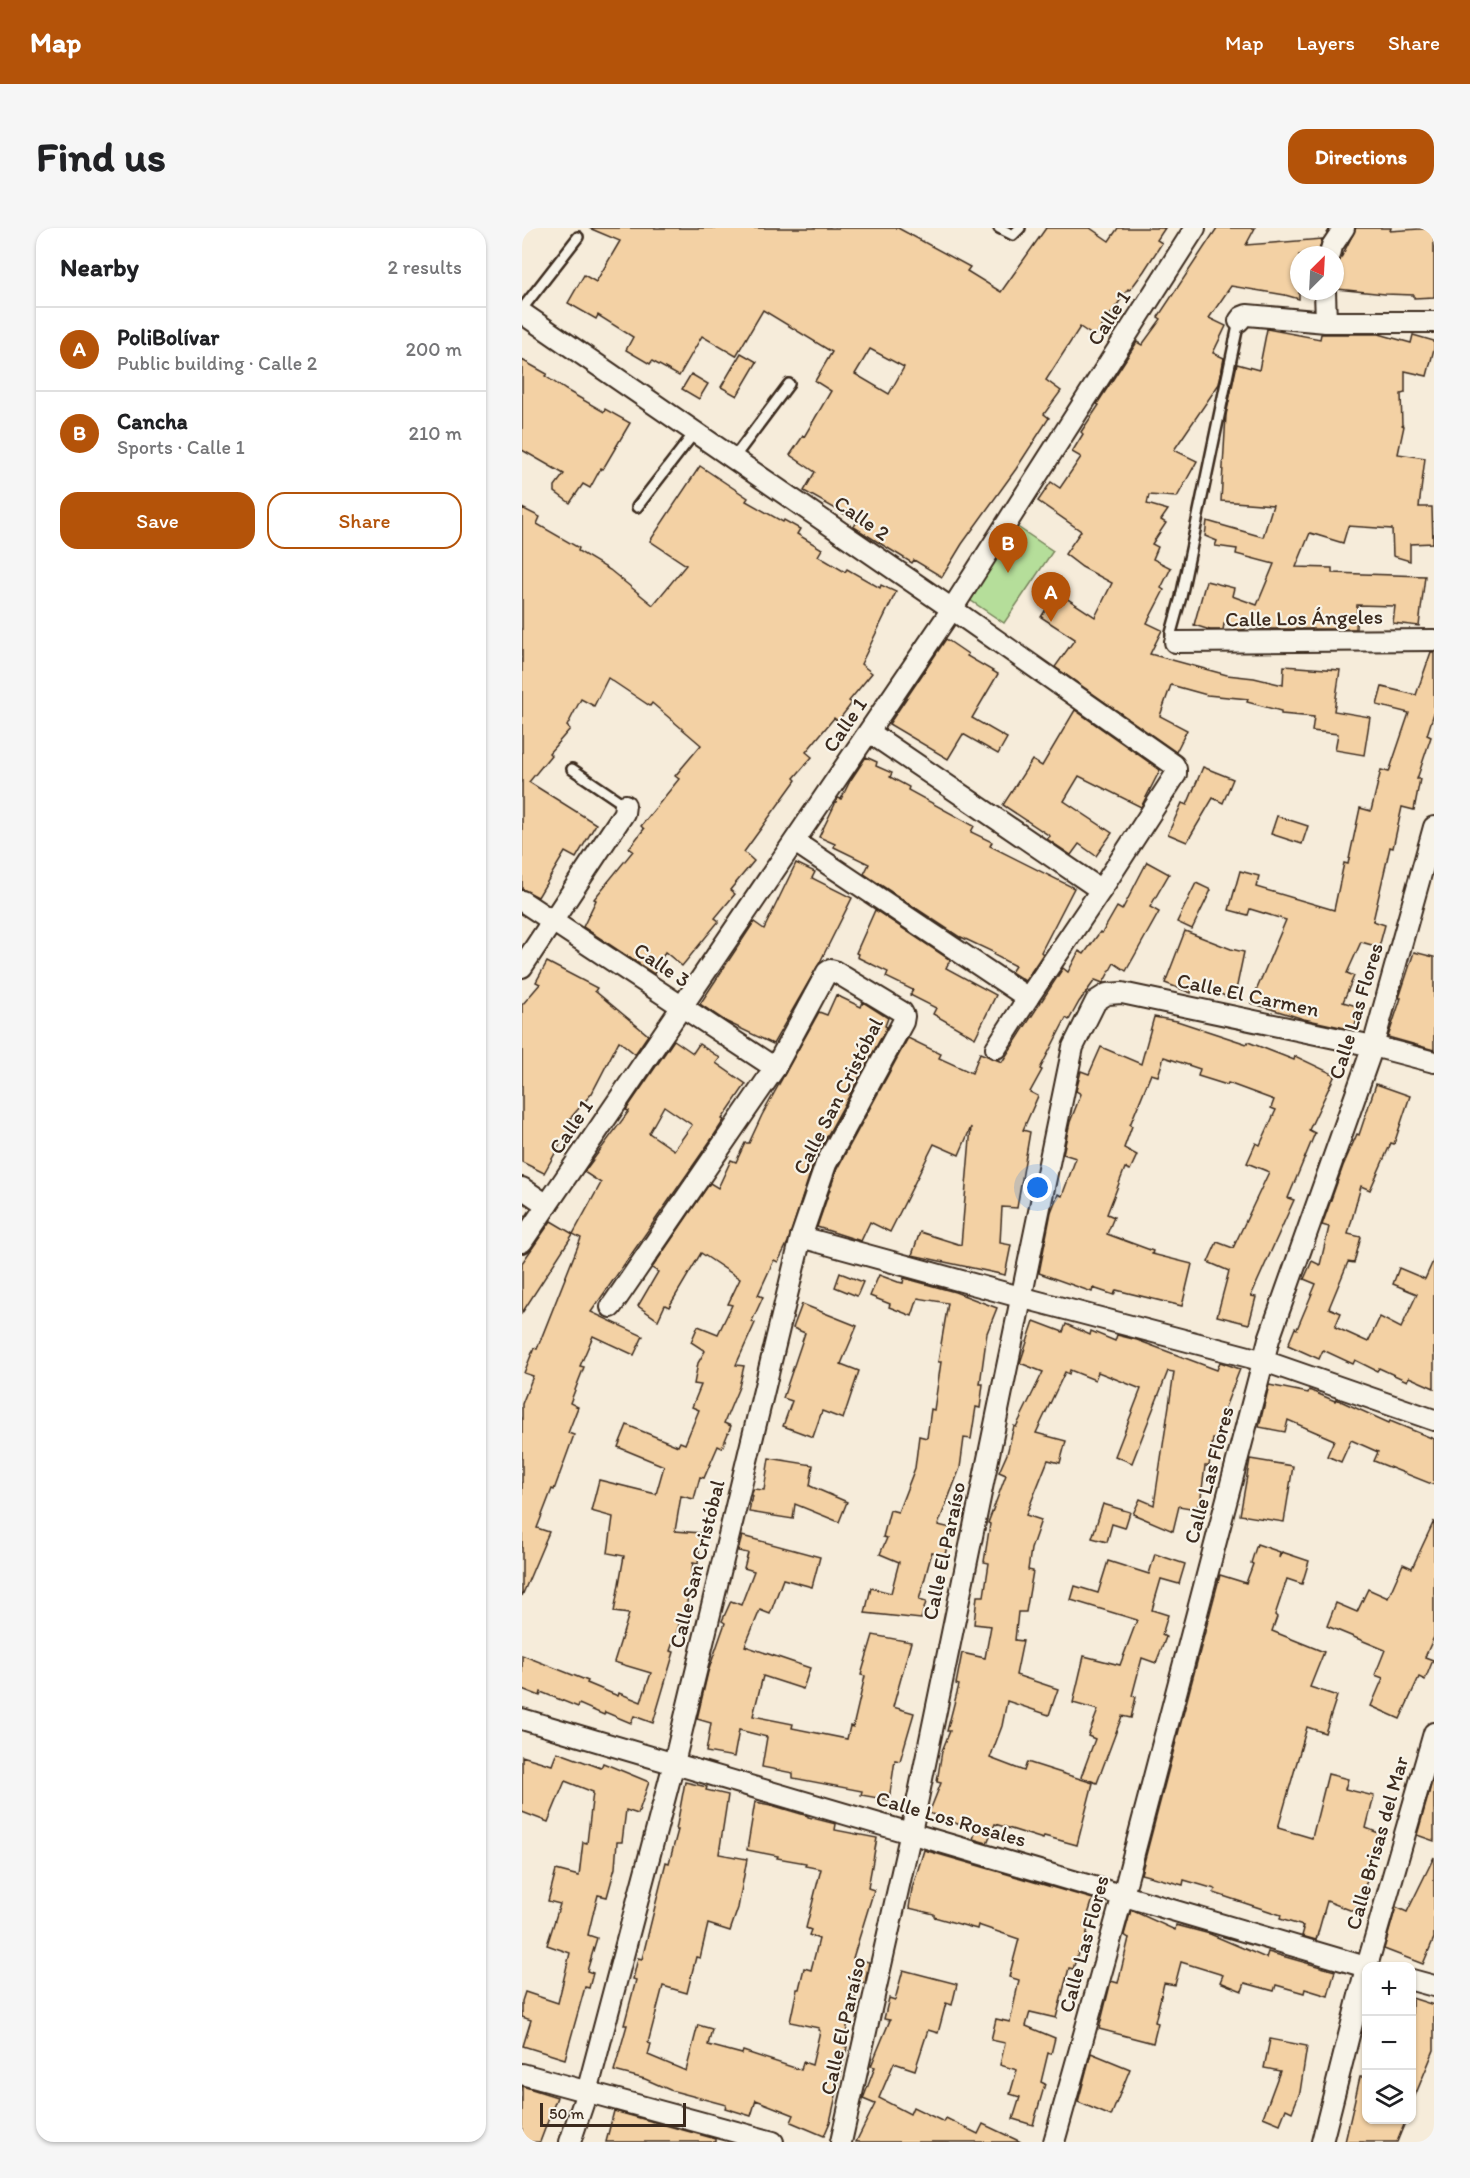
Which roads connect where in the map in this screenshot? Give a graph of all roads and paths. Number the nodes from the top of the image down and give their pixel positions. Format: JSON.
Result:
{"nodes":[{"id":1,"x":999,"y":228,"type":"edge"},
{"id":2,"x":1020,"y":228,"type":"edge"},
{"id":3,"x":1196,"y":228,"type":"edge"},
{"id":4,"x":1344,"y":228,"type":"edge"},
{"id":5,"x":578,"y":237,"type":"dead end"},
{"id":6,"x":1332,"y":246,"type":"edge"},
{"id":7,"x":1325,"y":300,"type":"edge"},
{"id":8,"x":522,"y":311,"type":"edge"},
{"id":9,"x":1239,"y":321,"type":"joint"},
{"id":10,"x":1326,"y":322,"type":"junction"},
{"id":11,"x":1434,"y":322,"type":"edge"},
{"id":12,"x":789,"y":384,"type":"dead end"},
{"id":13,"x":695,"y":432,"type":"junction"},
{"id":14,"x":733,"y":459,"type":"junction"},
{"id":15,"x":637,"y":507,"type":"dead end"},
{"id":16,"x":952,"y":609,"type":"junction"},
{"id":17,"x":1434,"y":640,"type":"edge"},
{"id":18,"x":1175,"y":642,"type":"joint"},
{"id":19,"x":869,"y":732,"type":"junction"},
{"id":20,"x":572,"y":770,"type":"dead end"},
{"id":21,"x":625,"y":806,"type":"joint"},
{"id":22,"x":1434,"y":827,"type":"edge"},
{"id":23,"x":795,"y":842,"type":"junction"},
{"id":24,"x":1101,"y":890,"type":"junction"},
{"id":25,"x":522,"y":901,"type":"edge"},
{"id":26,"x":553,"y":921,"type":"junction"},
{"id":27,"x":522,"y":967,"type":"edge"},
{"id":28,"x":1122,"y":993,"type":"joint"},
{"id":29,"x":1028,"y":998,"type":"junction"},
{"id":30,"x":682,"y":1007,"type":"junction"},
{"id":31,"x":1373,"y":1046,"type":"junction"},
{"id":32,"x":996,"y":1048,"type":"dead end"},
{"id":33,"x":1434,"y":1062,"type":"edge"},
{"id":34,"x":775,"y":1068,"type":"junction"},
{"id":35,"x":522,"y":1188,"type":"edge"},
{"id":36,"x":547,"y":1205,"type":"junction"},
{"id":37,"x":801,"y":1237,"type":"junction"},
{"id":38,"x":522,"y":1242,"type":"edge"},
{"id":39,"x":1020,"y":1298,"type":"junction"},
{"id":40,"x":611,"y":1307,"type":"dead end"},
{"id":41,"x":1264,"y":1361,"type":"junction"},
{"id":42,"x":1434,"y":1420,"type":"edge"},
{"id":43,"x":522,"y":1719,"type":"edge"},
{"id":44,"x":1434,"y":1733,"type":"edge"},
{"id":45,"x":674,"y":1762,"type":"junction"},
{"id":46,"x":911,"y":1832,"type":"junction"},
{"id":47,"x":1123,"y":1894,"type":"junction"},
{"id":48,"x":1368,"y":1962,"type":"edge"},
{"id":49,"x":1362,"y":1966,"type":"edge"},
{"id":50,"x":1416,"y":1981,"type":"edge"},
{"id":51,"x":1362,"y":1986,"type":"edge"},
{"id":52,"x":1434,"y":1986,"type":"edge"},
{"id":53,"x":522,"y":2074,"type":"edge"},
{"id":54,"x":587,"y":2091,"type":"junction"},
{"id":55,"x":570,"y":2142,"type":"edge"},
{"id":56,"x":773,"y":2142,"type":"edge"},
{"id":57,"x":841,"y":2142,"type":"edge"},
{"id":58,"x":1054,"y":2142,"type":"edge"},
{"id":59,"x":1322,"y":2142,"type":"edge"}],
"edges":[{"from":1,"to":2,"type":"lane"},
{"from":3,"to":16,"type":"street","name":"Calle 1"},
{"from":4,"to":6,"type":"street"},
{"from":5,"to":8,"type":"lane"},
{"from":7,"to":10,"type":"street"},
{"from":8,"to":13,"type":"street","name":"Calle 2"},
{"from":9,"to":10,"type":"street"},
{"from":9,"to":18,"type":"lane"},
{"from":10,"to":11,"type":"street"},
{"from":12,"to":14,"type":"lane"},
{"from":13,"to":14,"type":"street","name":"Calle 2"},
{"from":13,"to":15,"type":"lane"},
{"from":14,"to":16,"type":"street","name":"Calle 2"},
{"from":16,"to":19,"type":"street","name":"Calle 1"},
{"from":16,"to":24,"type":"street","name":"Calle 2"},
{"from":17,"to":18,"type":"street","name":"Calle Los Ángeles"},
{"from":19,"to":23,"type":"street","name":"Calle 1"},
{"from":19,"to":24,"type":"street"},
{"from":20,"to":21,"type":"lane"},
{"from":21,"to":26,"type":"street"},
{"from":22,"to":31,"type":"street","name":"Calle Las Flores"},
{"from":23,"to":29,"type":"street"},
{"from":23,"to":30,"type":"street","name":"Calle 1"},
{"from":24,"to":29,"type":"street"},
{"from":25,"to":26,"type":"street","name":"Calle 3"},
{"from":26,"to":27,"type":"street"},
{"from":26,"to":30,"type":"street","name":"Calle 3"},
{"from":28,"to":31,"type":"street","name":"Calle El Carmen"},
{"from":28,"to":39,"type":"street","name":"Calle El Paraíso"},
{"from":29,"to":32,"type":"street"},
{"from":30,"to":34,"type":"street","name":"Calle 3"},
{"from":30,"to":36,"type":"street","name":"Calle 1"},
{"from":31,"to":33,"type":"street","name":"Calle El Carmen"},
{"from":31,"to":41,"type":"street","name":"Calle Las Flores"},
{"from":34,"to":37,"type":"street","name":"Calle San Cristóbal"},
{"from":34,"to":40,"type":"street"},
{"from":35,"to":36,"type":"street"},
{"from":36,"to":38,"type":"street","name":"Calle 1"},
{"from":37,"to":39,"type":"street"},
{"from":37,"to":45,"type":"street","name":"Calle San Cristóbal"},
{"from":39,"to":41,"type":"street"},
{"from":39,"to":46,"type":"street","name":"Calle El Paraíso"},
{"from":41,"to":42,"type":"street"},
{"from":41,"to":47,"type":"street","name":"Calle Las Flores"},
{"from":43,"to":45,"type":"street","name":"Calle Los Rosales"},
{"from":44,"to":48,"type":"street","name":"Calle Brisas del Mar"},
{"from":45,"to":46,"type":"street","name":"Calle Los Rosales"},
{"from":45,"to":54,"type":"street","name":"Calle San Cristóbal"},
{"from":46,"to":47,"type":"street","name":"Calle Los Rosales"},
{"from":46,"to":57,"type":"street","name":"Calle El Paraíso"},
{"from":47,"to":49,"type":"street","name":"Calle Los Rosales"},
{"from":47,"to":58,"type":"street","name":"Calle Las Flores"},
{"from":50,"to":52,"type":"street"},
{"from":51,"to":59,"type":"street","name":"Calle Brisas del Mar"},
{"from":53,"to":54,"type":"street"},
{"from":54,"to":55,"type":"street","name":"Calle San Cristóbal"},
{"from":54,"to":56,"type":"street"}]}
